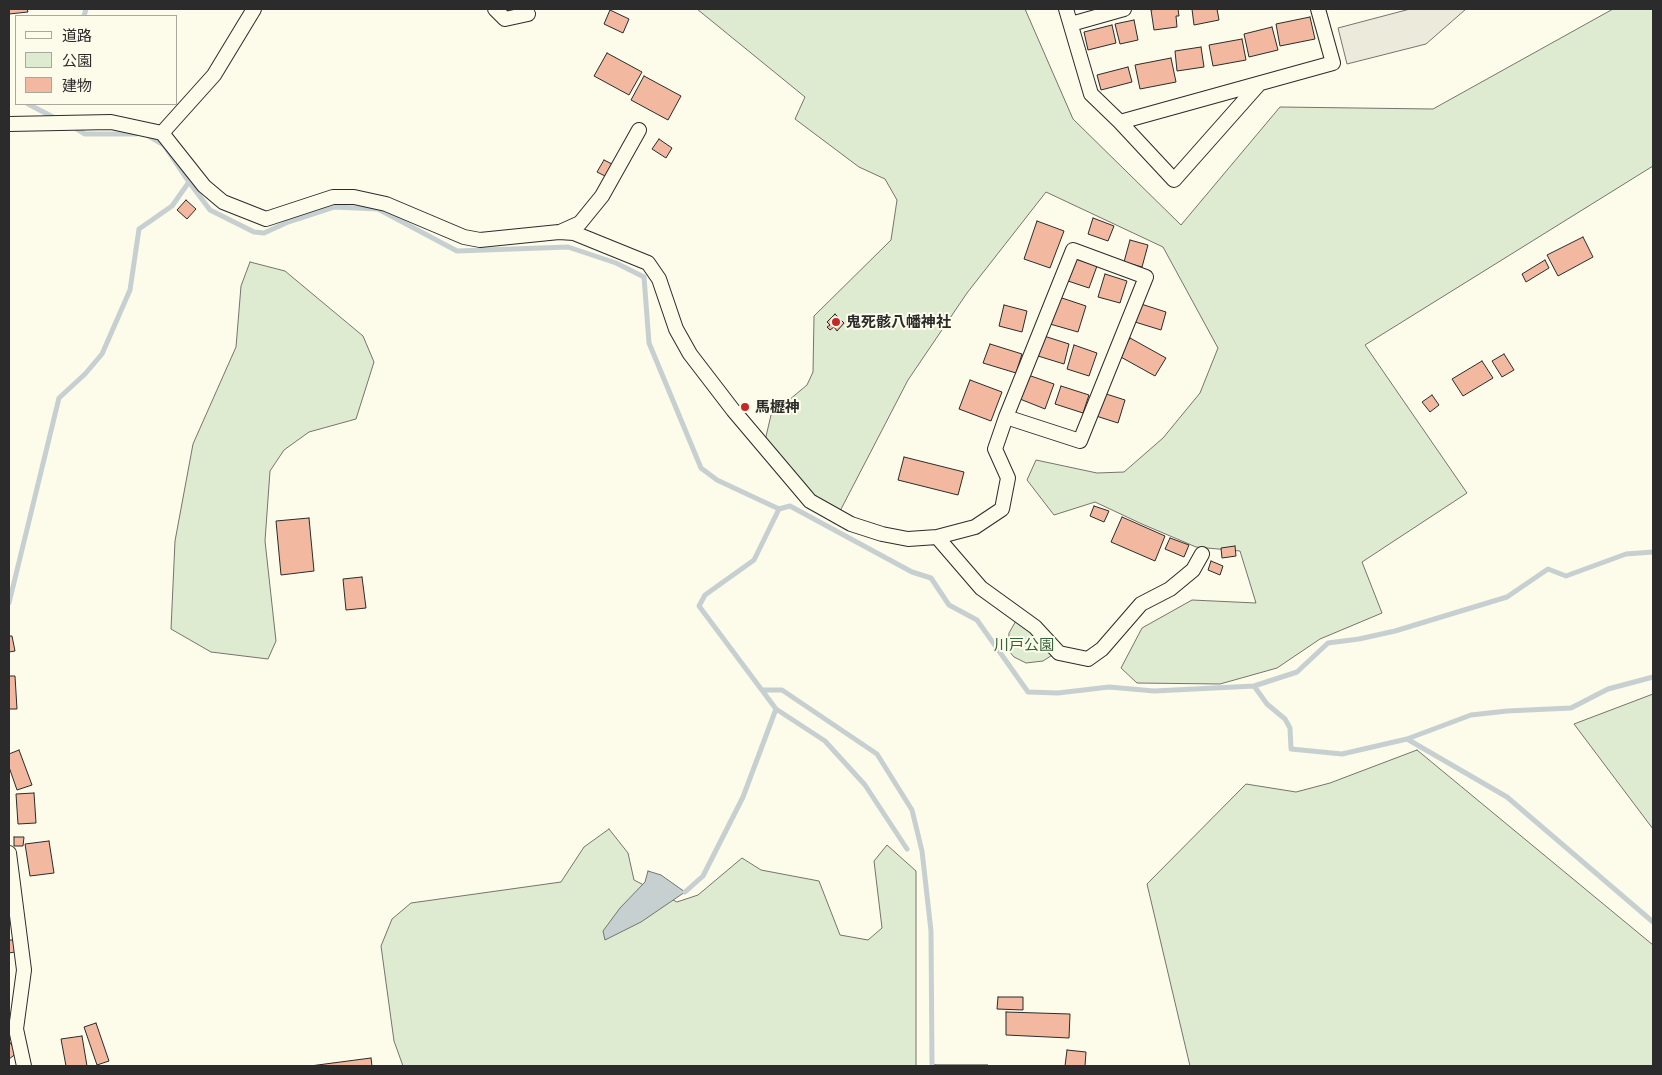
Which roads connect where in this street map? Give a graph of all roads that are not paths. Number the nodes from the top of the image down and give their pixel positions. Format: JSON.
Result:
{"nodes":[{"id":1,"x":254,"y":9,"type":"edge"},
{"id":2,"x":494,"y":9,"type":"edge"},
{"id":3,"x":1066,"y":9,"type":"edge"},
{"id":4,"x":1124,"y":9,"type":"edge"},
{"id":5,"x":1318,"y":9,"type":"edge"},
{"id":6,"x":528,"y":14,"type":"dead end"},
{"id":7,"x":1071,"y":24,"type":"junction"},
{"id":8,"x":1259,"y":84,"type":"junction"},
{"id":9,"x":1120,"y":122,"type":"junction"},
{"id":10,"x":9,"y":124,"type":"edge"},
{"id":11,"x":639,"y":130,"type":"dead end"},
{"id":12,"x":162,"y":133,"type":"junction"},
{"id":13,"x":560,"y":232,"type":"junction"},
{"id":14,"x":1006,"y":417,"type":"junction"},
{"id":15,"x":937,"y":537,"type":"junction"},
{"id":16,"x":1202,"y":554,"type":"dead end"},
{"id":17,"x":9,"y":854,"type":"edge"},
{"id":18,"x":24,"y":1066,"type":"edge"}],
"edges":[{"from":1,"to":12,"type":"street"},
{"from":2,"to":6,"type":"street"},
{"from":3,"to":7,"type":"street"},
{"from":4,"to":7,"type":"street"},
{"from":5,"to":8,"type":"street"},
{"from":7,"to":9,"type":"street"},
{"from":8,"to":9,"type":"street"},
{"from":8,"to":9,"type":"street"},
{"from":10,"to":12,"type":"street"},
{"from":11,"to":13,"type":"street"},
{"from":12,"to":13,"type":"street"},
{"from":13,"to":15,"type":"street"},
{"from":14,"to":14,"type":"street"},
{"from":14,"to":15,"type":"street"},
{"from":15,"to":16,"type":"street"},
{"from":17,"to":18,"type":"street"}]}
